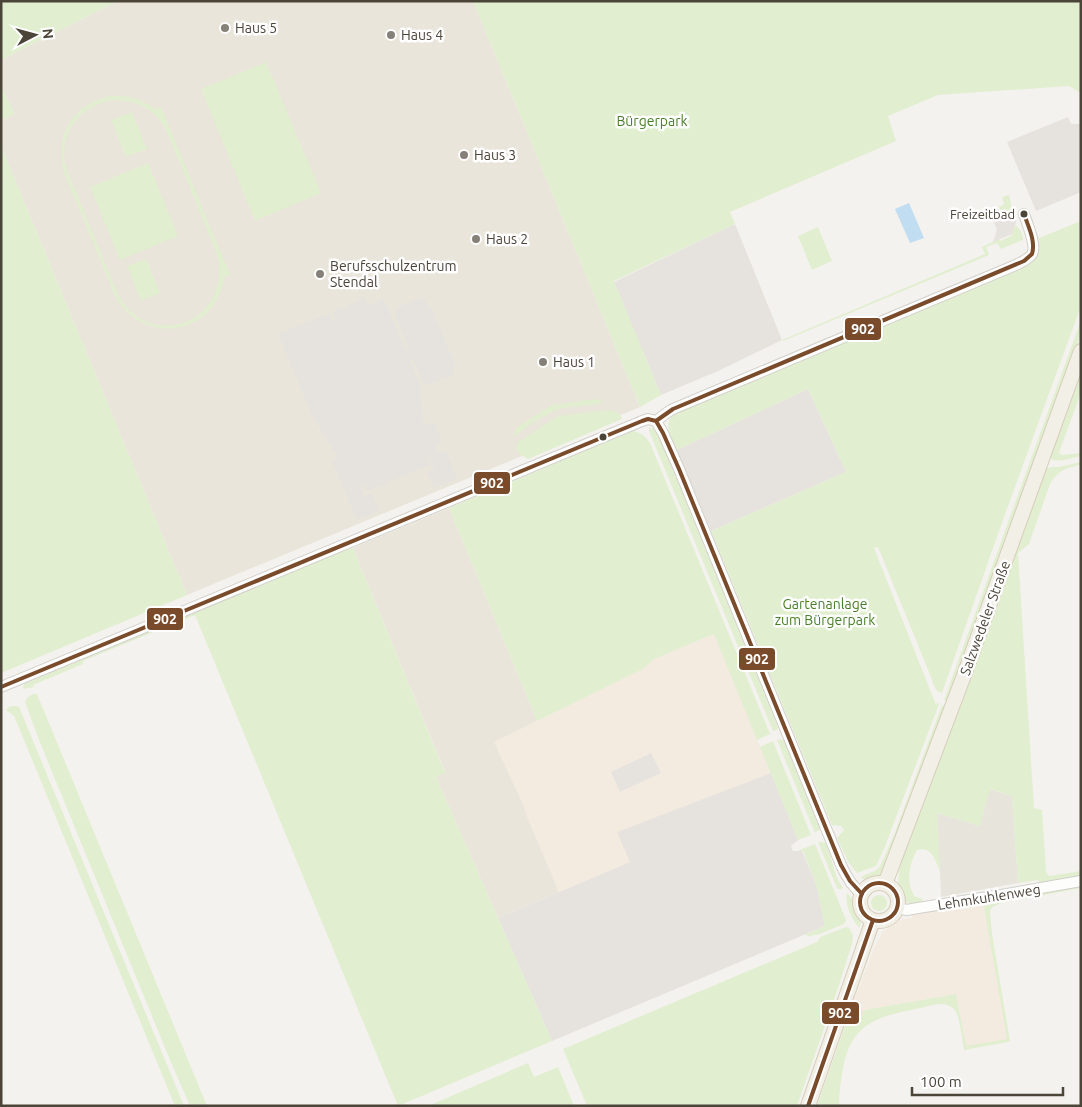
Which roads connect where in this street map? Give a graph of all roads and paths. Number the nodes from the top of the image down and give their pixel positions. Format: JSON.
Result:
{"nodes":[{"id":1,"x":1024,"y":214,"type":"dead end"},
{"id":2,"x":1081,"y":350,"type":"edge"},
{"id":3,"x":656,"y":421,"type":"junction"},
{"id":4,"x":1,"y":688,"type":"edge"},
{"id":5,"x":1081,"y":881,"type":"edge"},
{"id":6,"x":885,"y":884,"type":"junction"},
{"id":7,"x":862,"y":894,"type":"junction"},
{"id":8,"x":897,"y":908,"type":"junction"},
{"id":9,"x":873,"y":920,"type":"junction"},
{"id":10,"x":808,"y":1106,"type":"edge"}],
"edges":[{"from":1,"to":3,"type":"street"},
{"from":2,"to":6,"type":"main road","name":"Salzwedeler Straße"},
{"from":3,"to":4,"type":"street"},
{"from":3,"to":7,"type":"street"},
{"from":5,"to":8,"type":"street","name":"Lehmkuhlenweg"},
{"from":6,"to":7,"type":"main road"},
{"from":6,"to":8,"type":"main road"},
{"from":7,"to":9,"type":"main road"},
{"from":8,"to":9,"type":"main road"},
{"from":9,"to":10,"type":"main road"}]}
